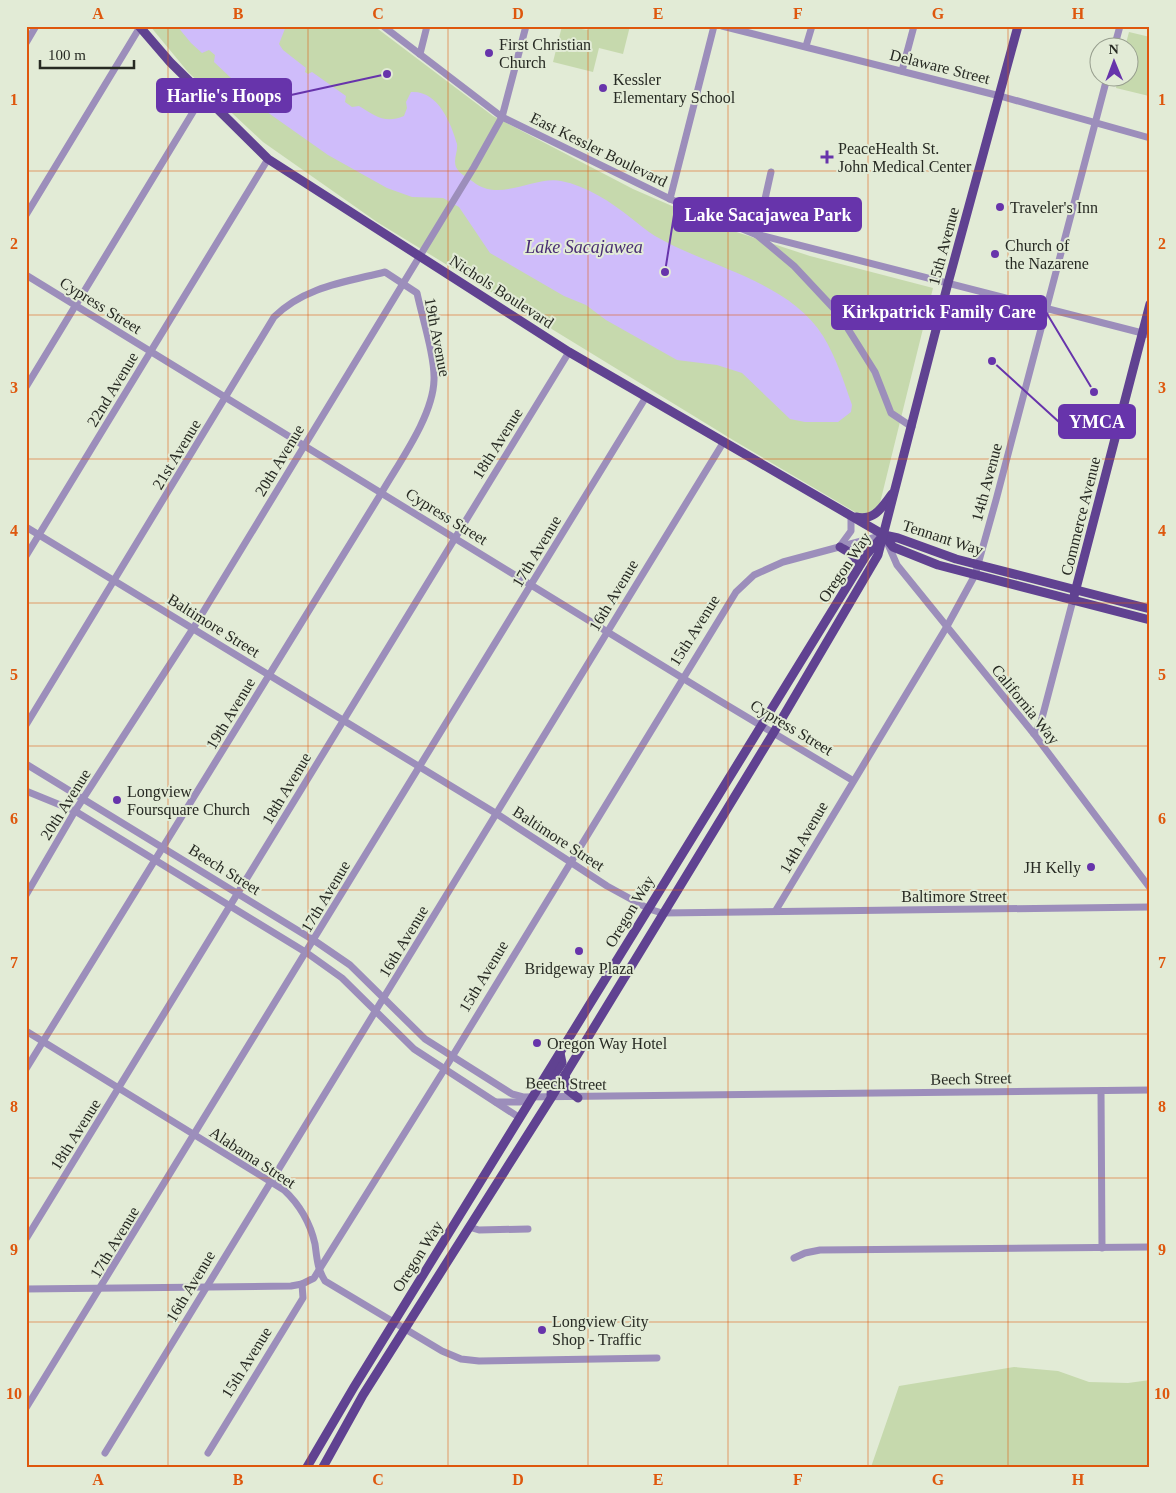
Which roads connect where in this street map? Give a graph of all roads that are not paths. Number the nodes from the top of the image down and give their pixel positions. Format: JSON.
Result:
{"nodes":[{"id":1,"x":36,"y":26,"type":"edge"},
{"id":2,"x":383,"y":26,"type":"edge"},
{"id":3,"x":428,"y":26,"type":"edge"},
{"id":4,"x":526,"y":26,"type":"edge"},
{"id":5,"x":714,"y":26,"type":"edge"},
{"id":6,"x":722,"y":26,"type":"edge"},
{"id":7,"x":812,"y":26,"type":"edge"},
{"id":8,"x":914,"y":26,"type":"edge"},
{"id":9,"x":1018,"y":26,"type":"edge"},
{"id":10,"x":140,"y":27,"type":"edge"},
{"id":11,"x":26,"y":42,"type":"edge"},
{"id":12,"x":806,"y":46,"type":"junction"},
{"id":13,"x":420,"y":54,"type":"junction"},
{"id":14,"x":902,"y":71,"type":"junction"},
{"id":15,"x":1104,"y":88,"type":"edge"},
{"id":16,"x":204,"y":94,"type":"junction"},
{"id":17,"x":1000,"y":96,"type":"junction"},
{"id":18,"x":502,"y":117,"type":"junction"},
{"id":19,"x":1096,"y":122,"type":"junction"},
{"id":20,"x":1150,"y":138,"type":"edge"},
{"id":21,"x":268,"y":159,"type":"junction"},
{"id":22,"x":772,"y":172,"type":"dead end"},
{"id":23,"x":670,"y":199,"type":"junction"},
{"id":24,"x":26,"y":215,"type":"edge"},
{"id":25,"x":757,"y":235,"type":"junction"},
{"id":26,"x":419,"y":256,"type":"junction"},
{"id":27,"x":26,"y":275,"type":"edge"},
{"id":28,"x":402,"y":283,"type":"junction"},
{"id":29,"x":948,"y":283,"type":"junction"},
{"id":30,"x":1150,"y":304,"type":"edge"},
{"id":31,"x":76,"y":307,"type":"junction"},
{"id":32,"x":1047,"y":308,"type":"junction"},
{"id":33,"x":1146,"y":334,"type":"edge"},
{"id":34,"x":150,"y":352,"type":"junction"},
{"id":35,"x":569,"y":352,"type":"junction"},
{"id":36,"x":26,"y":387,"type":"edge"},
{"id":37,"x":227,"y":397,"type":"junction"},
{"id":38,"x":646,"y":397,"type":"junction"},
{"id":39,"x":912,"y":427,"type":"junction"},
{"id":40,"x":723,"y":443,"type":"junction"},
{"id":41,"x":303,"y":445,"type":"junction"},
{"id":42,"x":896,"y":490,"type":"junction"},
{"id":43,"x":382,"y":492,"type":"junction"},
{"id":44,"x":851,"y":517,"type":"junction"},
{"id":45,"x":26,"y":527,"type":"edge"},
{"id":46,"x":39,"y":535,"type":"junction"},
{"id":47,"x":884,"y":535,"type":"junction"},
{"id":48,"x":455,"y":537,"type":"junction"},
{"id":49,"x":840,"y":547,"type":"junction"},
{"id":50,"x":26,"y":556,"type":"edge"},
{"id":51,"x":978,"y":565,"type":"junction"},
{"id":52,"x":858,"y":568,"type":"junction"},
{"id":53,"x":974,"y":574,"type":"junction"},
{"id":54,"x":115,"y":581,"type":"junction"},
{"id":55,"x":532,"y":584,"type":"junction"},
{"id":56,"x":1076,"y":590,"type":"junction"},
{"id":57,"x":1073,"y":600,"type":"junction"},
{"id":58,"x":1150,"y":609,"type":"edge"},
{"id":59,"x":1150,"y":620,"type":"edge"},
{"id":60,"x":194,"y":628,"type":"junction"},
{"id":61,"x":946,"y":628,"type":"junction"},
{"id":62,"x":608,"y":630,"type":"junction"},
{"id":63,"x":269,"y":675,"type":"junction"},
{"id":64,"x":682,"y":677,"type":"junction"},
{"id":65,"x":343,"y":720,"type":"junction"},
{"id":66,"x":26,"y":725,"type":"edge"},
{"id":67,"x":761,"y":725,"type":"junction"},
{"id":68,"x":774,"y":732,"type":"junction"},
{"id":69,"x":1034,"y":734,"type":"junction"},
{"id":70,"x":26,"y":764,"type":"edge"},
{"id":71,"x":420,"y":768,"type":"junction"},
{"id":72,"x":852,"y":780,"type":"junction"},
{"id":73,"x":26,"y":791,"type":"edge"},
{"id":74,"x":83,"y":798,"type":"junction"},
{"id":75,"x":75,"y":811,"type":"junction"},
{"id":76,"x":497,"y":814,"type":"junction"},
{"id":77,"x":164,"y":848,"type":"junction"},
{"id":78,"x":156,"y":862,"type":"junction"},
{"id":79,"x":570,"y":862,"type":"junction"},
{"id":80,"x":1150,"y":888,"type":"edge"},
{"id":81,"x":239,"y":894,"type":"junction"},
{"id":82,"x":26,"y":895,"type":"edge"},
{"id":83,"x":231,"y":906,"type":"junction"},
{"id":84,"x":1150,"y":907,"type":"edge"},
{"id":85,"x":649,"y":909,"type":"junction"},
{"id":86,"x":776,"y":910,"type":"junction"},
{"id":87,"x":662,"y":914,"type":"junction"},
{"id":88,"x":314,"y":941,"type":"junction"},
{"id":89,"x":307,"y":953,"type":"junction"},
{"id":90,"x":384,"y":998,"type":"junction"},
{"id":91,"x":376,"y":1011,"type":"junction"},
{"id":92,"x":26,"y":1031,"type":"edge"},
{"id":93,"x":43,"y":1041,"type":"junction"},
{"id":94,"x":560,"y":1053,"type":"junction"},
{"id":95,"x":452,"y":1057,"type":"junction"},
{"id":96,"x":26,"y":1069,"type":"edge"},
{"id":97,"x":444,"y":1070,"type":"junction"},
{"id":98,"x":564,"y":1075,"type":"junction"},
{"id":99,"x":119,"y":1088,"type":"junction"},
{"id":100,"x":1150,"y":1090,"type":"edge"},
{"id":101,"x":1101,"y":1091,"type":"junction"},
{"id":102,"x":551,"y":1098,"type":"junction"},
{"id":103,"x":578,"y":1098,"type":"junction"},
{"id":104,"x":532,"y":1099,"type":"junction"},
{"id":105,"x":493,"y":1101,"type":"junction"},
{"id":106,"x":520,"y":1118,"type":"junction"},
{"id":107,"x":195,"y":1135,"type":"junction"},
{"id":108,"x":269,"y":1182,"type":"junction"},
{"id":109,"x":469,"y":1227,"type":"junction"},
{"id":110,"x":528,"y":1229,"type":"dead end"},
{"id":111,"x":26,"y":1239,"type":"edge"},
{"id":112,"x":1150,"y":1247,"type":"edge"},
{"id":113,"x":1102,"y":1248,"type":"junction"},
{"id":114,"x":794,"y":1258,"type":"dead end"},
{"id":115,"x":318,"y":1270,"type":"junction"},
{"id":116,"x":302,"y":1284,"type":"junction"},
{"id":117,"x":206,"y":1288,"type":"junction"},
{"id":118,"x":26,"y":1289,"type":"edge"},
{"id":119,"x":101,"y":1289,"type":"junction"},
{"id":120,"x":393,"y":1323,"type":"junction"},
{"id":121,"x":405,"y":1330,"type":"junction"},
{"id":122,"x":656,"y":1358,"type":"dead end"},
{"id":123,"x":26,"y":1408,"type":"edge"},
{"id":124,"x":105,"y":1453,"type":"dead end"},
{"id":125,"x":208,"y":1453,"type":"dead end"},
{"id":126,"x":307,"y":1467,"type":"edge"},
{"id":127,"x":323,"y":1467,"type":"edge"}],
"edges":[{"from":1,"to":11,"type":"street"},
{"from":2,"to":13,"type":"street","name":"East Kessler Boulevard"},
{"from":3,"to":13,"type":"street"},
{"from":4,"to":18,"type":"street","name":"20th Avenue"},
{"from":5,"to":23,"type":"street"},
{"from":6,"to":12,"type":"street","name":"Delaware Street"},
{"from":7,"to":12,"type":"street"},
{"from":8,"to":14,"type":"street"},
{"from":9,"to":17,"type":"main road","name":"15th Avenue"},
{"from":10,"to":16,"type":"main road","name":"Nichols Boulevard"},
{"from":10,"to":24,"type":"street"},
{"from":12,"to":14,"type":"street","name":"Delaware Street"},
{"from":13,"to":18,"type":"street","name":"East Kessler Boulevard"},
{"from":14,"to":17,"type":"street","name":"Delaware Street"},
{"from":15,"to":19,"type":"street","name":"14th Avenue"},
{"from":16,"to":21,"type":"main road","name":"Nichols Boulevard"},
{"from":16,"to":31,"type":"street"},
{"from":17,"to":19,"type":"street","name":"Delaware Street"},
{"from":17,"to":29,"type":"main road","name":"15th Avenue"},
{"from":18,"to":23,"type":"street","name":"East Kessler Boulevard"},
{"from":18,"to":26,"type":"street","name":"20th Avenue"},
{"from":19,"to":20,"type":"street","name":"Delaware Street"},
{"from":19,"to":32,"type":"street","name":"14th Avenue"},
{"from":21,"to":26,"type":"main road","name":"Nichols Boulevard"},
{"from":21,"to":34,"type":"street","name":"22nd Avenue"},
{"from":22,"to":25,"type":"street"},
{"from":23,"to":25,"type":"street","name":"East Kessler Boulevard"},
{"from":25,"to":29,"type":"street"},
{"from":25,"to":39,"type":"street","name":"East Kessler Boulevard"},
{"from":26,"to":28,"type":"street","name":"20th Avenue"},
{"from":26,"to":35,"type":"main road","name":"Nichols Boulevard"},
{"from":27,"to":31,"type":"street","name":"Cypress Street"},
{"from":28,"to":37,"type":"street","name":"21st Avenue"},
{"from":28,"to":41,"type":"street","name":"20th Avenue"},
{"from":28,"to":43,"type":"street","name":"19th Avenue"},
{"from":29,"to":32,"type":"street"},
{"from":29,"to":39,"type":"main road","name":"15th Avenue"},
{"from":30,"to":33,"type":"main road","name":"Commerce Avenue"},
{"from":31,"to":34,"type":"street","name":"Cypress Street"},
{"from":31,"to":36,"type":"street"},
{"from":32,"to":33,"type":"street"},
{"from":32,"to":51,"type":"street","name":"14th Avenue"},
{"from":33,"to":56,"type":"main road","name":"Commerce Avenue"},
{"from":34,"to":37,"type":"street","name":"Cypress Street"},
{"from":34,"to":46,"type":"street","name":"22nd Avenue"},
{"from":35,"to":38,"type":"main road","name":"Nichols Boulevard"},
{"from":35,"to":48,"type":"street","name":"18th Avenue"},
{"from":37,"to":41,"type":"street","name":"Cypress Street"},
{"from":37,"to":54,"type":"street","name":"21st Avenue"},
{"from":38,"to":40,"type":"main road","name":"Nichols Boulevard"},
{"from":38,"to":55,"type":"street","name":"17th Avenue"},
{"from":39,"to":42,"type":"main road","name":"15th Avenue"},
{"from":40,"to":44,"type":"main road","name":"Nichols Boulevard"},
{"from":40,"to":62,"type":"street","name":"16th Avenue"},
{"from":41,"to":43,"type":"street","name":"Cypress Street"},
{"from":41,"to":60,"type":"street","name":"20th Avenue"},
{"from":42,"to":44,"type":"main road"},
{"from":42,"to":47,"type":"main road","name":"15th Avenue"},
{"from":43,"to":48,"type":"street","name":"Cypress Street"},
{"from":43,"to":63,"type":"street","name":"19th Avenue"},
{"from":44,"to":47,"type":"main road","name":"Nichols Boulevard"},
{"from":44,"to":49,"type":"street"},
{"from":45,"to":46,"type":"street","name":"Baltimore Street"},
{"from":46,"to":50,"type":"street","name":"22nd Avenue"},
{"from":46,"to":54,"type":"street","name":"Baltimore Street"},
{"from":47,"to":49,"type":"street","name":"15th Avenue"},
{"from":47,"to":51,"type":"main road","name":"Tennant Way"},
{"from":47,"to":52,"type":"main road","name":"Oregon Way"},
{"from":47,"to":53,"type":"main road","name":"Tennant Way"},
{"from":47,"to":61,"type":"street","name":"California Way"},
{"from":47,"to":68,"type":"main road","name":"Oregon Way"},
{"from":48,"to":55,"type":"street","name":"Cypress Street"},
{"from":48,"to":65,"type":"street","name":"18th Avenue"},
{"from":49,"to":52,"type":"main road"},
{"from":49,"to":64,"type":"street","name":"15th Avenue"},
{"from":51,"to":53,"type":"street","name":"14th Avenue"},
{"from":51,"to":56,"type":"main road","name":"Tennant Way"},
{"from":52,"to":67,"type":"main road","name":"Oregon Way"},
{"from":53,"to":57,"type":"main road","name":"Tennant Way"},
{"from":53,"to":61,"type":"street","name":"14th Avenue"},
{"from":54,"to":60,"type":"street","name":"Baltimore Street"},
{"from":54,"to":66,"type":"street","name":"21st Avenue"},
{"from":55,"to":62,"type":"street","name":"Cypress Street"},
{"from":55,"to":71,"type":"street","name":"17th Avenue"},
{"from":56,"to":57,"type":"main road","name":"Commerce Avenue"},
{"from":56,"to":58,"type":"main road","name":"Tennant Way"},
{"from":57,"to":59,"type":"main road","name":"Tennant Way"},
{"from":57,"to":69,"type":"street","name":"Commerce Avenue"},
{"from":60,"to":63,"type":"street","name":"Baltimore Street"},
{"from":60,"to":74,"type":"street","name":"20th Avenue"},
{"from":61,"to":69,"type":"street","name":"California Way"},
{"from":61,"to":72,"type":"street","name":"14th Avenue"},
{"from":62,"to":64,"type":"street","name":"Cypress Street"},
{"from":62,"to":76,"type":"street","name":"16th Avenue"},
{"from":63,"to":65,"type":"street","name":"Baltimore Street"},
{"from":63,"to":77,"type":"street","name":"19th Avenue"},
{"from":64,"to":67,"type":"street","name":"Cypress Street"},
{"from":64,"to":79,"type":"street","name":"15th Avenue"},
{"from":65,"to":71,"type":"street","name":"Baltimore Street"},
{"from":65,"to":81,"type":"street","name":"18th Avenue"},
{"from":67,"to":68,"type":"street","name":"Cypress Street"},
{"from":67,"to":85,"type":"main road","name":"Oregon Way"},
{"from":68,"to":72,"type":"street","name":"Cypress Street"},
{"from":68,"to":87,"type":"main road","name":"Oregon Way"},
{"from":69,"to":80,"type":"street","name":"California Way"},
{"from":70,"to":74,"type":"street","name":"Beech Street"},
{"from":71,"to":76,"type":"street","name":"Baltimore Street"},
{"from":71,"to":88,"type":"street","name":"17th Avenue"},
{"from":72,"to":86,"type":"street","name":"14th Avenue"},
{"from":73,"to":75,"type":"street","name":"Beech Street"},
{"from":74,"to":75,"type":"street","name":"20th Avenue"},
{"from":74,"to":77,"type":"street","name":"Beech Street"},
{"from":75,"to":78,"type":"street","name":"Beech Street"},
{"from":75,"to":82,"type":"street","name":"20th Avenue"},
{"from":76,"to":79,"type":"street","name":"Baltimore Street"},
{"from":76,"to":90,"type":"street","name":"16th Avenue"},
{"from":77,"to":78,"type":"street","name":"19th Avenue"},
{"from":77,"to":81,"type":"street","name":"Beech Street"},
{"from":78,"to":83,"type":"street","name":"Beech Street"},
{"from":78,"to":93,"type":"street","name":"19th Avenue"},
{"from":79,"to":85,"type":"street","name":"Baltimore Street"},
{"from":79,"to":95,"type":"street","name":"15th Avenue"},
{"from":81,"to":83,"type":"street","name":"18th Avenue"},
{"from":81,"to":88,"type":"street","name":"Beech Street"},
{"from":83,"to":89,"type":"street","name":"Beech Street"},
{"from":83,"to":99,"type":"street","name":"18th Avenue"},
{"from":84,"to":86,"type":"street","name":"Baltimore Street"},
{"from":85,"to":87,"type":"street","name":"Baltimore Street"},
{"from":85,"to":94,"type":"main road","name":"Oregon Way"},
{"from":86,"to":87,"type":"street","name":"Baltimore Street"},
{"from":87,"to":98,"type":"main road","name":"Oregon Way"},
{"from":88,"to":89,"type":"street","name":"17th Avenue"},
{"from":88,"to":90,"type":"street","name":"Beech Street"},
{"from":89,"to":91,"type":"street","name":"Beech Street"},
{"from":89,"to":107,"type":"street","name":"17th Avenue"},
{"from":90,"to":91,"type":"street","name":"16th Avenue"},
{"from":90,"to":95,"type":"street","name":"Beech Street"},
{"from":91,"to":97,"type":"street","name":"Beech Street"},
{"from":91,"to":108,"type":"street","name":"16th Avenue"},
{"from":92,"to":93,"type":"street","name":"Alabama Street"},
{"from":93,"to":96,"type":"street","name":"19th Avenue"},
{"from":93,"to":99,"type":"street","name":"Alabama Street"},
{"from":94,"to":102,"type":"main road"},
{"from":94,"to":104,"type":"main road","name":"Oregon Way"},
{"from":95,"to":97,"type":"street","name":"15th Avenue"},
{"from":95,"to":104,"type":"street","name":"Beech Street"},
{"from":97,"to":105,"type":"street","name":"Beech Street"},
{"from":97,"to":115,"type":"street","name":"15th Avenue"},
{"from":98,"to":102,"type":"main road","name":"Oregon Way"},
{"from":98,"to":103,"type":"main road"},
{"from":99,"to":107,"type":"street","name":"Alabama Street"},
{"from":99,"to":111,"type":"street","name":"18th Avenue"},
{"from":100,"to":101,"type":"street","name":"Beech Street"},
{"from":101,"to":103,"type":"street","name":"Beech Street"},
{"from":101,"to":113,"type":"street"},
{"from":102,"to":103,"type":"street","name":"Beech Street"},
{"from":102,"to":104,"type":"street","name":"Beech Street"},
{"from":102,"to":109,"type":"main road","name":"Oregon Way"},
{"from":104,"to":105,"type":"street"},
{"from":104,"to":106,"type":"main road","name":"Oregon Way"},
{"from":105,"to":106,"type":"street","name":"Beech Street"},
{"from":106,"to":120,"type":"main road","name":"Oregon Way"},
{"from":107,"to":108,"type":"street","name":"Alabama Street"},
{"from":107,"to":119,"type":"street","name":"17th Avenue"},
{"from":108,"to":115,"type":"street","name":"Alabama Street"},
{"from":108,"to":117,"type":"street","name":"16th Avenue"},
{"from":109,"to":110,"type":"street"},
{"from":109,"to":121,"type":"main road","name":"Oregon Way"},
{"from":112,"to":113,"type":"street"},
{"from":113,"to":114,"type":"street"},
{"from":115,"to":116,"type":"street","name":"15th Avenue"},
{"from":115,"to":120,"type":"street"},
{"from":116,"to":117,"type":"street"},
{"from":116,"to":125,"type":"street","name":"15th Avenue"},
{"from":117,"to":119,"type":"street"},
{"from":117,"to":124,"type":"street","name":"16th Avenue"},
{"from":118,"to":119,"type":"street"},
{"from":119,"to":123,"type":"street","name":"17th Avenue"},
{"from":120,"to":121,"type":"street"},
{"from":120,"to":126,"type":"main road","name":"Oregon Way"},
{"from":121,"to":122,"type":"street"},
{"from":121,"to":127,"type":"main road","name":"Oregon Way"}]}
